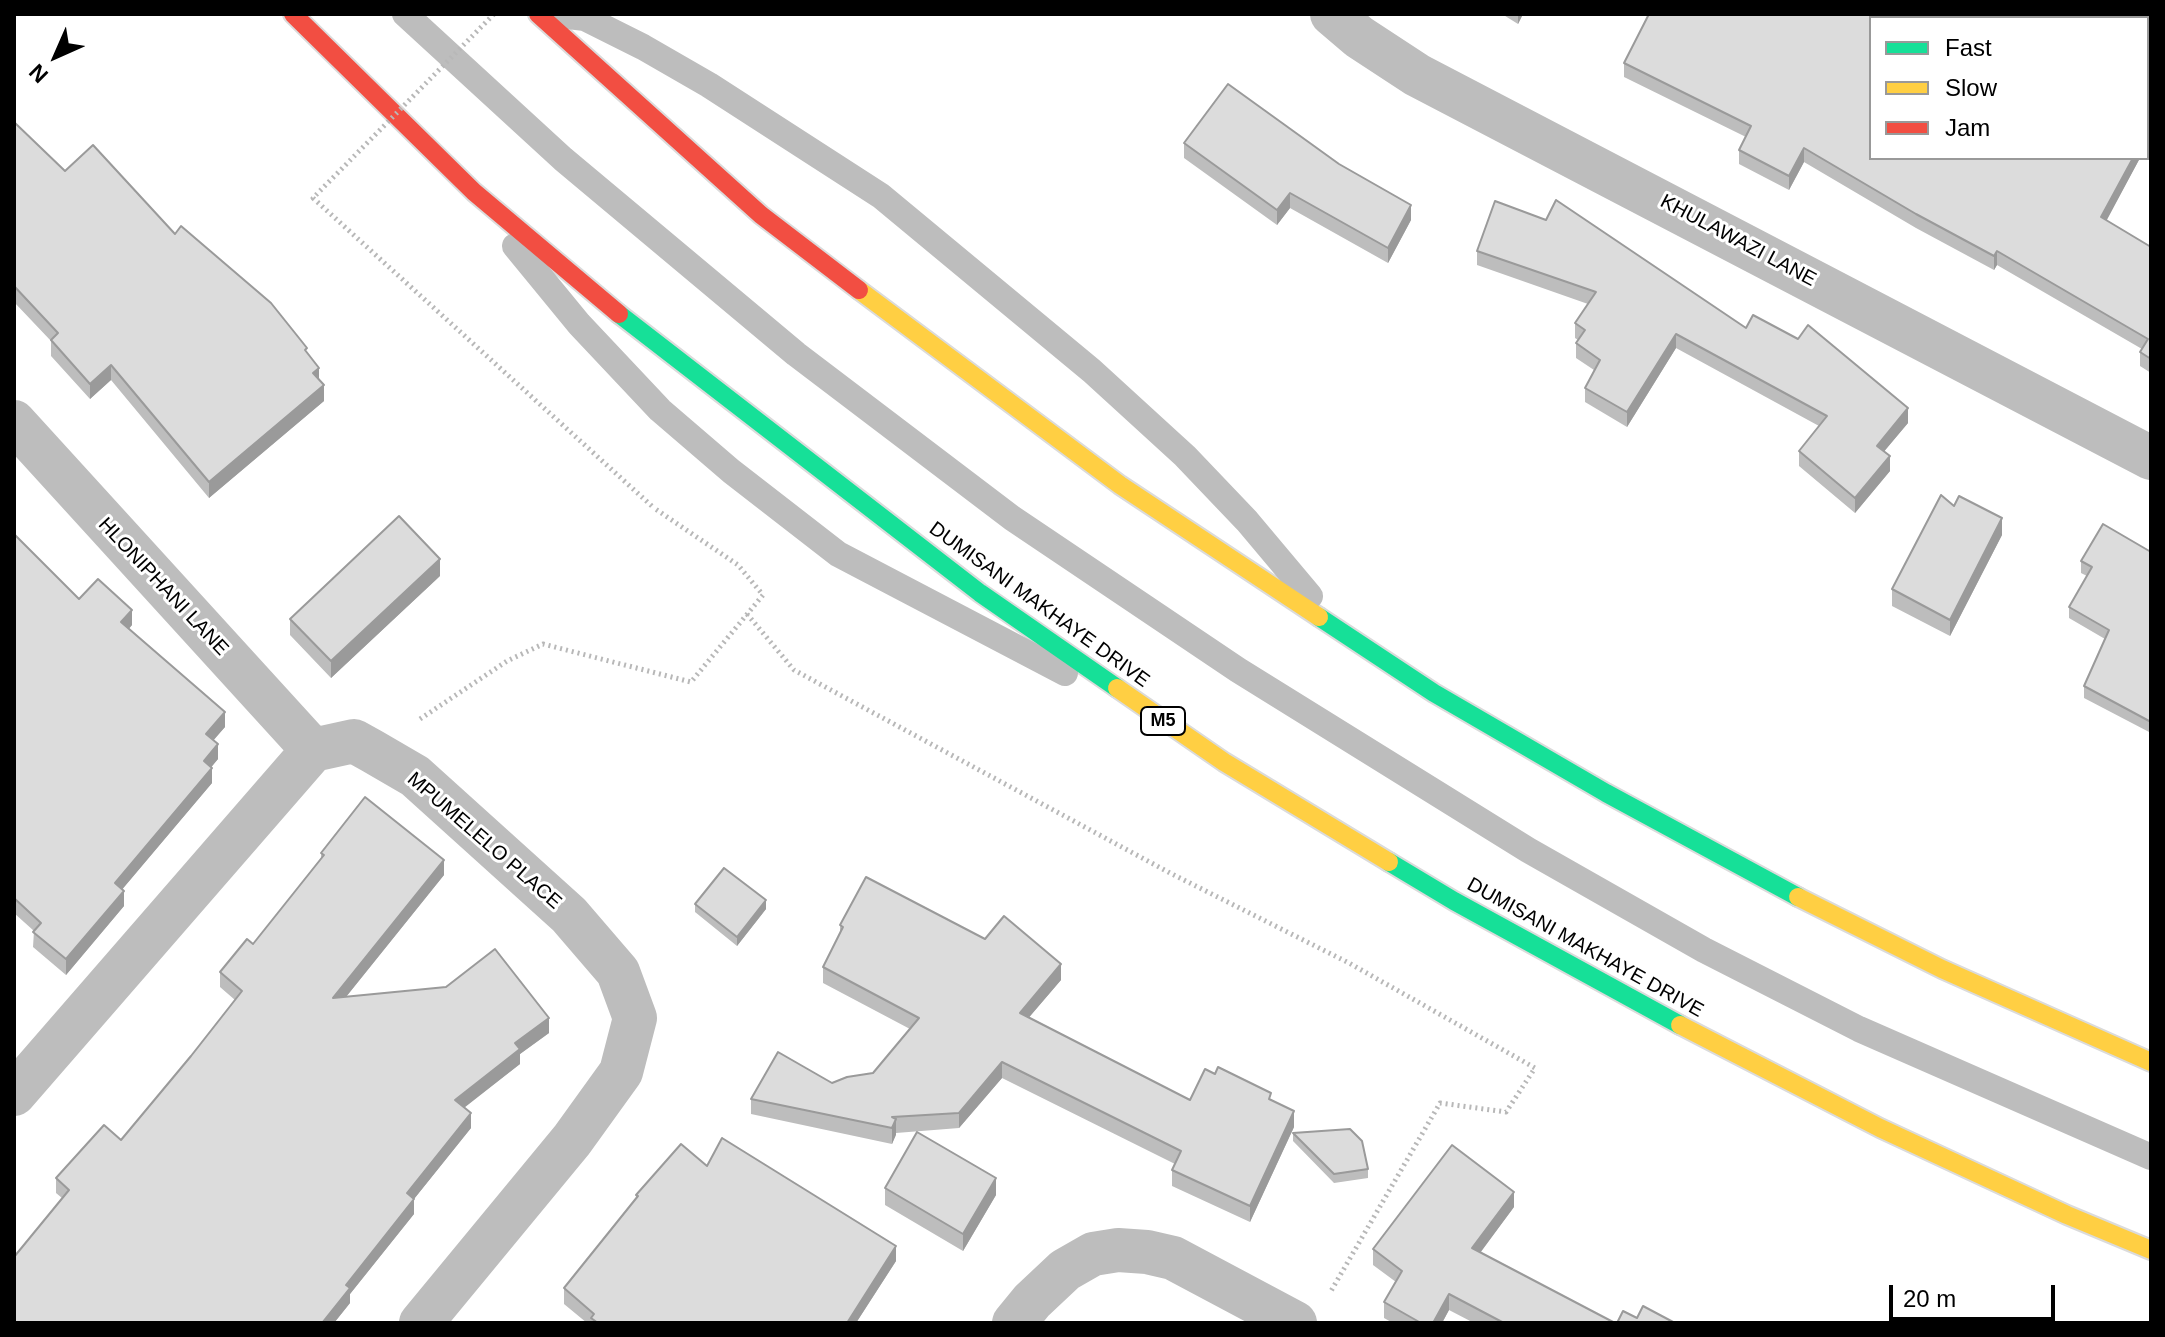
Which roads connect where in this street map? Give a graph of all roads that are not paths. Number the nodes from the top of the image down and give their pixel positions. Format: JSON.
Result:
{"nodes":[{"id":1,"x":293,"y":14,"type":"edge"},
{"id":2,"x":405,"y":14,"type":"edge"},
{"id":3,"x":538,"y":14,"type":"edge"},
{"id":4,"x":551,"y":14,"type":"edge"},
{"id":5,"x":1332,"y":14,"type":"edge"},
{"id":6,"x":474,"y":192,"type":"junction"},
{"id":7,"x":14,"y":422,"type":"edge"},
{"id":8,"x":2151,"y":458,"type":"edge"},
{"id":9,"x":1336,"y":627,"type":"junction"},
{"id":10,"x":1162,"y":720,"type":"junction"},
{"id":11,"x":313,"y":750,"type":"junction"},
{"id":12,"x":2151,"y":1062,"type":"edge"},
{"id":13,"x":21,"y":1070,"type":"edge"},
{"id":14,"x":2151,"y":1157,"type":"edge"},
{"id":15,"x":2151,"y":1250,"type":"edge"},
{"id":16,"x":1023,"y":1312,"type":"edge"},
{"id":17,"x":421,"y":1323,"type":"edge"},
{"id":18,"x":1295,"y":1323,"type":"edge"}],
"edges":[{"from":1,"to":6,"type":"main road","name":"DUMISANI MAKHAYE DRIVE","number":"M5"},
{"from":2,"to":14,"type":"lane"},
{"from":3,"to":9,"type":"main road"},
{"from":4,"to":9,"type":"lane"},
{"from":5,"to":8,"type":"street","name":"KHULAWAZI LANE"},
{"from":6,"to":10,"type":"main road","name":"DUMISANI MAKHAYE DRIVE","number":"M5"},
{"from":6,"to":10,"type":"lane"},
{"from":7,"to":11,"type":"street","name":"HLONIPHANI LANE"},
{"from":9,"to":12,"type":"main road"},
{"from":10,"to":15,"type":"main road","name":"DUMISANI MAKHAYE DRIVE","number":"M5"},
{"from":11,"to":13,"type":"street"},
{"from":11,"to":17,"type":"street","name":"MPUMELELO PLACE"},
{"from":16,"to":18,"type":"street"}]}
